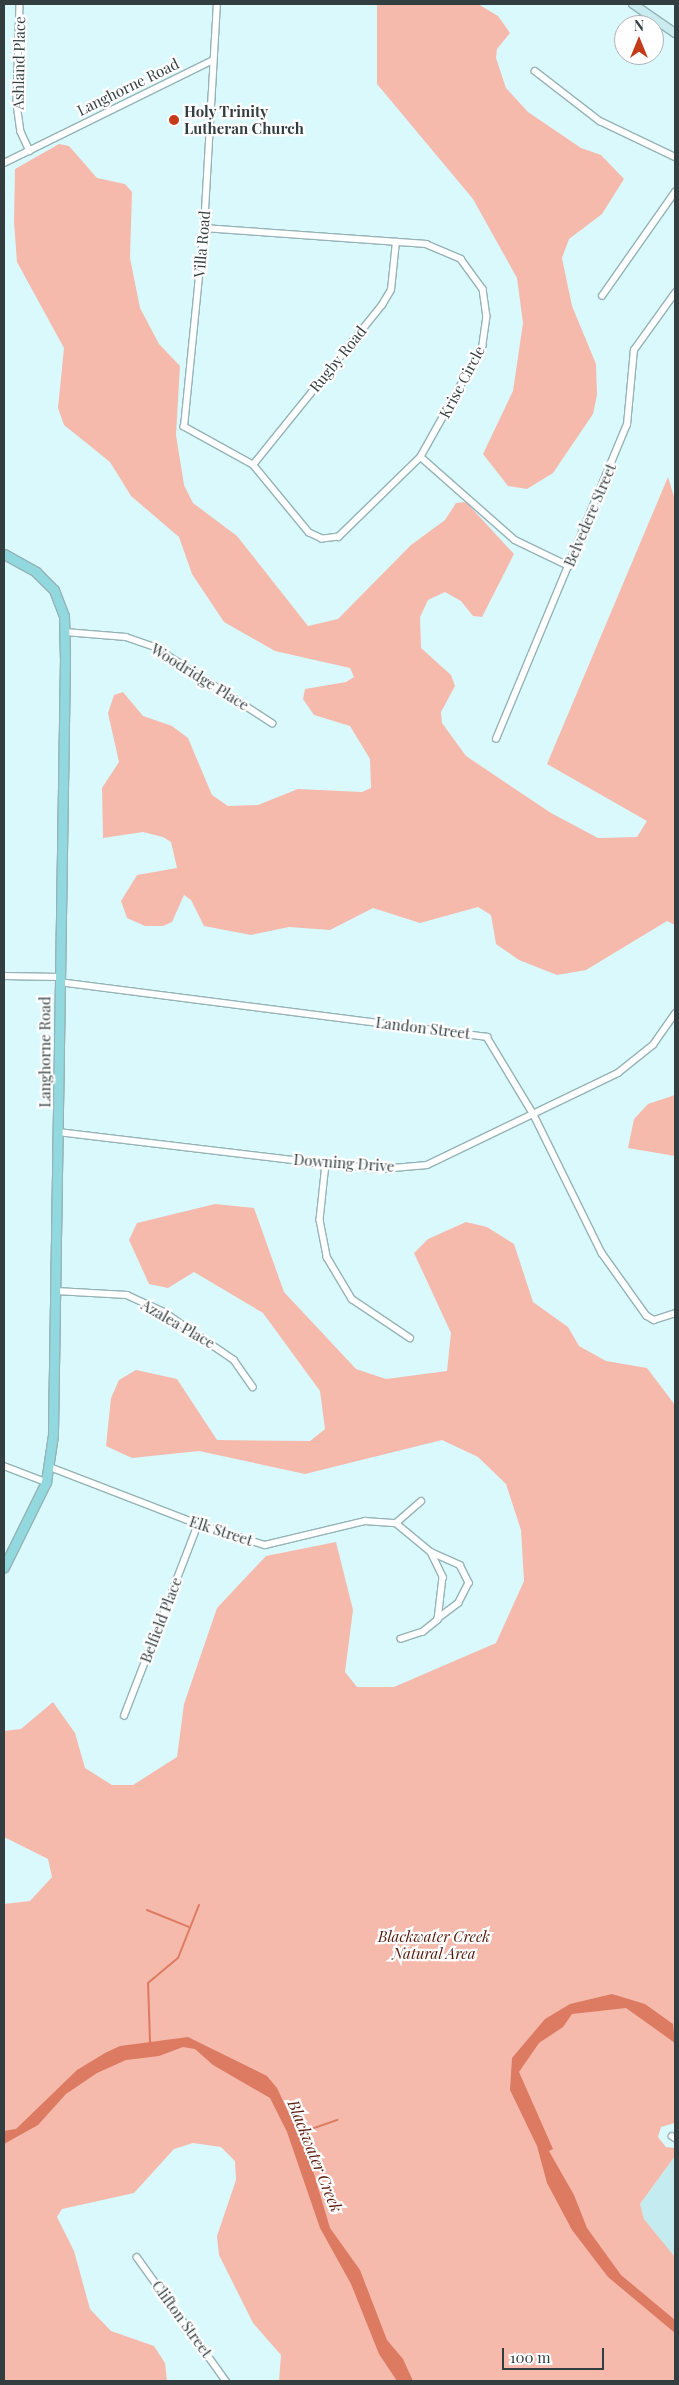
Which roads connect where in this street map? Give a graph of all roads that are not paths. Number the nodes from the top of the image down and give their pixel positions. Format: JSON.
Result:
{"nodes":[{"id":1,"x":20,"y":4,"type":"edge"},
{"id":2,"x":217,"y":4,"type":"edge"},
{"id":3,"x":633,"y":4,"type":"edge"},
{"id":4,"x":675,"y":33,"type":"edge"},
{"id":5,"x":213,"y":60,"type":"junction"},
{"id":6,"x":535,"y":71,"type":"dead end"},
{"id":7,"x":30,"y":150,"type":"junction"},
{"id":8,"x":675,"y":156,"type":"edge"},
{"id":9,"x":4,"y":163,"type":"edge"},
{"id":10,"x":675,"y":192,"type":"edge"},
{"id":11,"x":204,"y":228,"type":"junction"},
{"id":12,"x":396,"y":242,"type":"junction"},
{"id":13,"x":675,"y":293,"type":"edge"},
{"id":14,"x":602,"y":296,"type":"dead end"},
{"id":15,"x":184,"y":427,"type":"joint"},
{"id":16,"x":421,"y":457,"type":"junction"},
{"id":17,"x":253,"y":465,"type":"junction"},
{"id":18,"x":4,"y":554,"type":"edge"},
{"id":19,"x":568,"y":566,"type":"junction"},
{"id":20,"x":65,"y":632,"type":"junction"},
{"id":21,"x":272,"y":723,"type":"dead end"},
{"id":22,"x":496,"y":739,"type":"dead end"},
{"id":23,"x":4,"y":976,"type":"edge"},
{"id":24,"x":59,"y":980,"type":"junction"},
{"id":25,"x":675,"y":1014,"type":"edge"},
{"id":26,"x":534,"y":1116,"type":"junction"},
{"id":27,"x":58,"y":1132,"type":"junction"},
{"id":28,"x":326,"y":1164,"type":"junction"},
{"id":29,"x":56,"y":1291,"type":"junction"},
{"id":30,"x":675,"y":1314,"type":"edge"},
{"id":31,"x":410,"y":1338,"type":"dead end"},
{"id":32,"x":253,"y":1386,"type":"dead end"},
{"id":33,"x":4,"y":1466,"type":"edge"},
{"id":34,"x":50,"y":1467,"type":"junction"},
{"id":35,"x":46,"y":1482,"type":"junction"},
{"id":36,"x":421,"y":1501,"type":"dead end"},
{"id":37,"x":396,"y":1523,"type":"junction"},
{"id":38,"x":198,"y":1524,"type":"junction"},
{"id":39,"x":431,"y":1552,"type":"junction"},
{"id":40,"x":4,"y":1567,"type":"edge"},
{"id":41,"x":438,"y":1620,"type":"junction"},
{"id":42,"x":401,"y":1639,"type":"dead end"},
{"id":43,"x":124,"y":1716,"type":"dead end"},
{"id":44,"x":138,"y":2256,"type":"dead end"},
{"id":45,"x":226,"y":2381,"type":"edge"}],
"edges":[{"from":1,"to":7,"type":"street","name":"Ashland Place"},
{"from":2,"to":5,"type":"street"},
{"from":3,"to":4,"type":"main road"},
{"from":5,"to":7,"type":"street","name":"Langhorne Road"},
{"from":5,"to":11,"type":"street","name":"Villa Road"},
{"from":6,"to":8,"type":"street"},
{"from":7,"to":9,"type":"street","name":"Langhorne Road"},
{"from":10,"to":14,"type":"street"},
{"from":11,"to":12,"type":"street","name":"Krise Circle"},
{"from":11,"to":15,"type":"street","name":"Villa Road"},
{"from":12,"to":16,"type":"street","name":"Krise Circle"},
{"from":12,"to":17,"type":"street","name":"Rugby Road"},
{"from":13,"to":19,"type":"street","name":"Belvedere Street"},
{"from":15,"to":17,"type":"street","name":"Krise Circle"},
{"from":16,"to":17,"type":"street","name":"Krise Circle"},
{"from":16,"to":19,"type":"street"},
{"from":18,"to":20,"type":"main road","name":"Langhorne Road"},
{"from":19,"to":22,"type":"street","name":"Belvedere Street"},
{"from":20,"to":21,"type":"street","name":"Woodridge Place"},
{"from":20,"to":24,"type":"main road","name":"Langhorne Road"},
{"from":23,"to":24,"type":"street","name":"Landon Street"},
{"from":24,"to":26,"type":"street","name":"Landon Street"},
{"from":24,"to":27,"type":"main road","name":"Langhorne Road"},
{"from":25,"to":26,"type":"street","name":"Downing Drive"},
{"from":26,"to":28,"type":"street","name":"Downing Drive"},
{"from":26,"to":30,"type":"street","name":"Landon Street"},
{"from":27,"to":28,"type":"street","name":"Downing Drive"},
{"from":27,"to":29,"type":"main road","name":"Langhorne Road"},
{"from":28,"to":31,"type":"street"},
{"from":29,"to":32,"type":"street","name":"Azalea Place"},
{"from":29,"to":34,"type":"main road","name":"Langhorne Road"},
{"from":33,"to":35,"type":"street"},
{"from":34,"to":35,"type":"main road","name":"Langhorne Road"},
{"from":34,"to":38,"type":"street","name":"Elk Street"},
{"from":35,"to":40,"type":"main road","name":"Langhorne Road"},
{"from":36,"to":37,"type":"street"},
{"from":37,"to":38,"type":"street","name":"Elk Street"},
{"from":37,"to":39,"type":"street"},
{"from":38,"to":43,"type":"street","name":"Belfield Place"},
{"from":39,"to":41,"type":"street"},
{"from":39,"to":41,"type":"street"},
{"from":41,"to":42,"type":"street"},
{"from":44,"to":45,"type":"street","name":"Clifton Street"}]}
